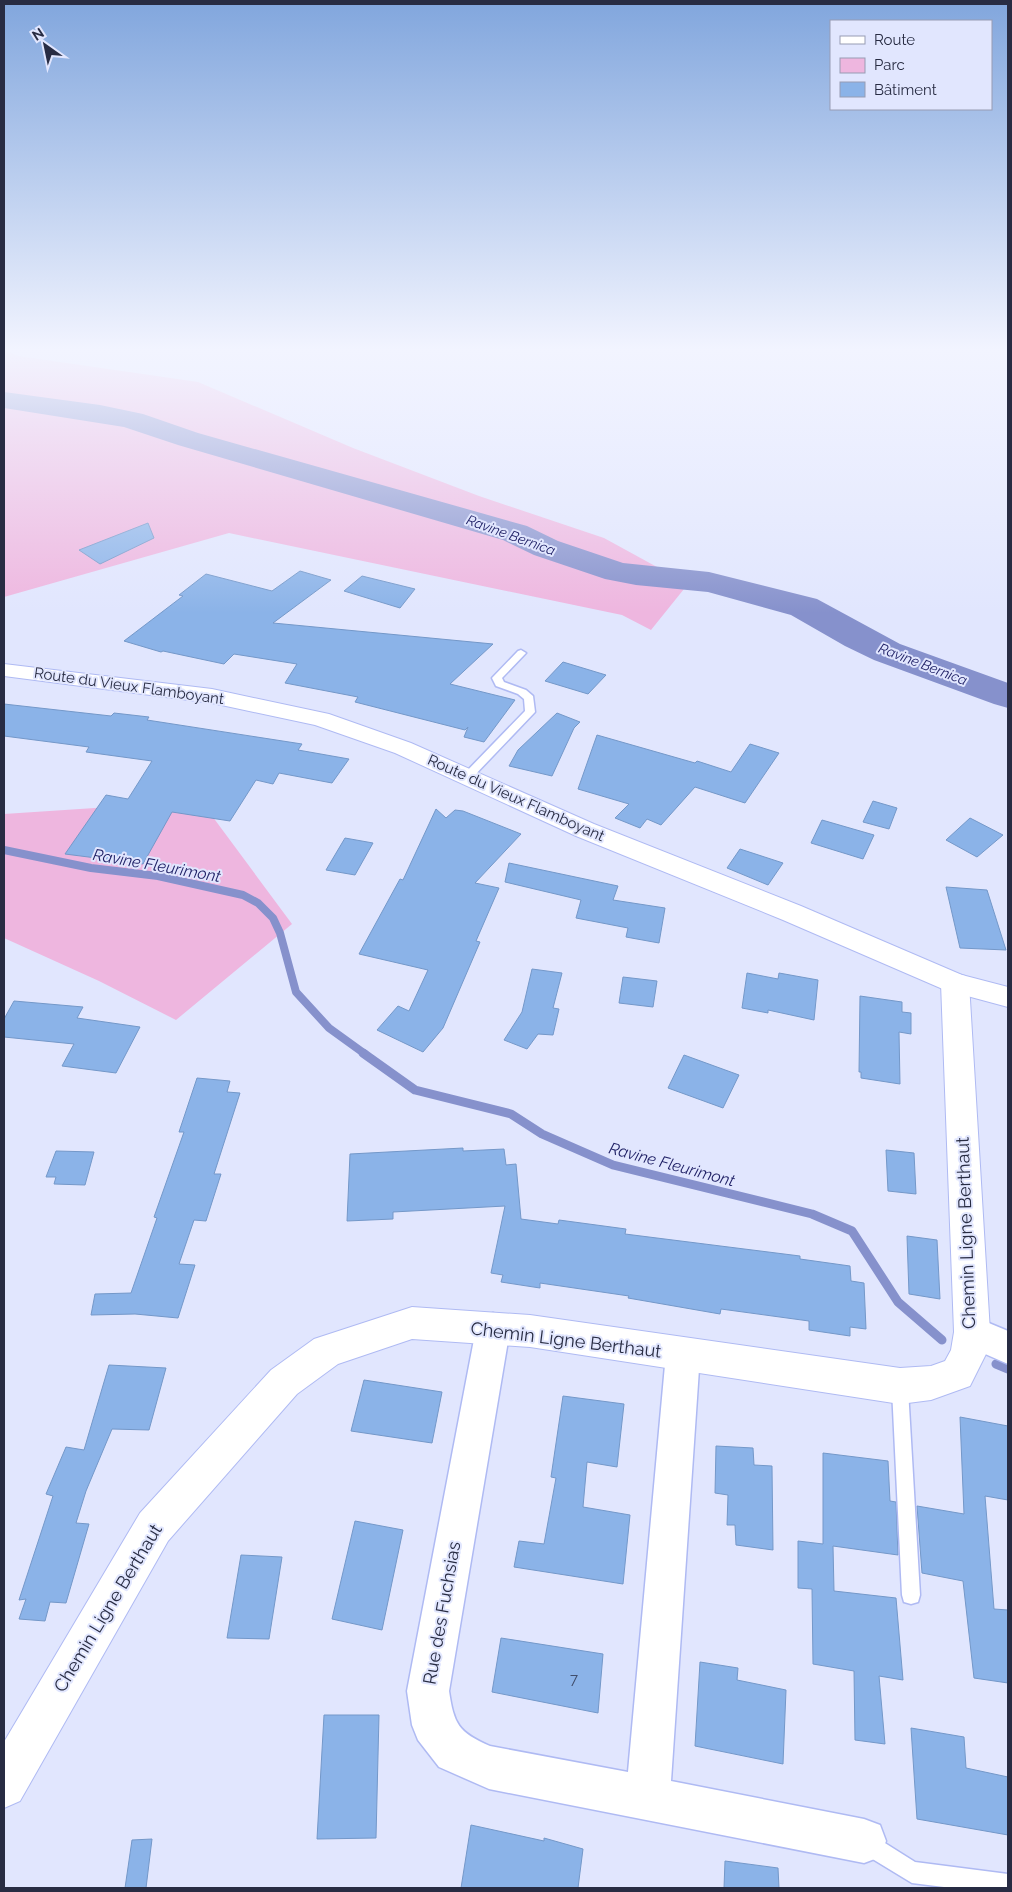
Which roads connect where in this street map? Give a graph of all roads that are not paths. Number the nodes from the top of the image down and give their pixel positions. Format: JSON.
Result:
{"nodes":[{"id":1,"x":521,"y":653,"type":"dead end"},
{"id":2,"x":4,"y":670,"type":"edge"},
{"id":3,"x":467,"y":777,"type":"junction"},
{"id":4,"x":955,"y":983,"type":"junction"},
{"id":5,"x":1008,"y":997,"type":"edge"},
{"id":6,"x":493,"y":1329,"type":"junction"},
{"id":7,"x":972,"y":1332,"type":"junction"},
{"id":8,"x":1008,"y":1348,"type":"edge"},
{"id":9,"x":683,"y":1354,"type":"junction"},
{"id":10,"x":900,"y":1386,"type":"junction"},
{"id":11,"x":911,"y":1595,"type":"dead end"},
{"id":12,"x":4,"y":1785,"type":"edge"},
{"id":13,"x":648,"y":1798,"type":"junction"},
{"id":14,"x":864,"y":1841,"type":"joint"},
{"id":15,"x":1008,"y":1885,"type":"edge"}],
"edges":[{"from":1,"to":3,"type":"lane"},
{"from":2,"to":3,"type":"main road","name":"Route du Vieux Flamboyant"},
{"from":3,"to":4,"type":"main road","name":"Route du Vieux Flamboyant"},
{"from":4,"to":5,"type":"main road","name":"Route du Vieux Flamboyant"},
{"from":4,"to":7,"type":"main road","name":"Chemin Ligne Berthaut"},
{"from":6,"to":9,"type":"main road","name":"Chemin Ligne Berthaut"},
{"from":6,"to":12,"type":"main road","name":"Chemin Ligne Berthaut"},
{"from":6,"to":13,"type":"street","name":"Rue des Fuchsias"},
{"from":7,"to":8,"type":"street"},
{"from":7,"to":10,"type":"main road","name":"Chemin Ligne Berthaut"},
{"from":9,"to":10,"type":"main road","name":"Chemin Ligne Berthaut"},
{"from":9,"to":13,"type":"street"},
{"from":10,"to":11,"type":"lane"},
{"from":13,"to":14,"type":"street","name":"Rue des Fuchsias"},
{"from":14,"to":15,"type":"lane"}]}
